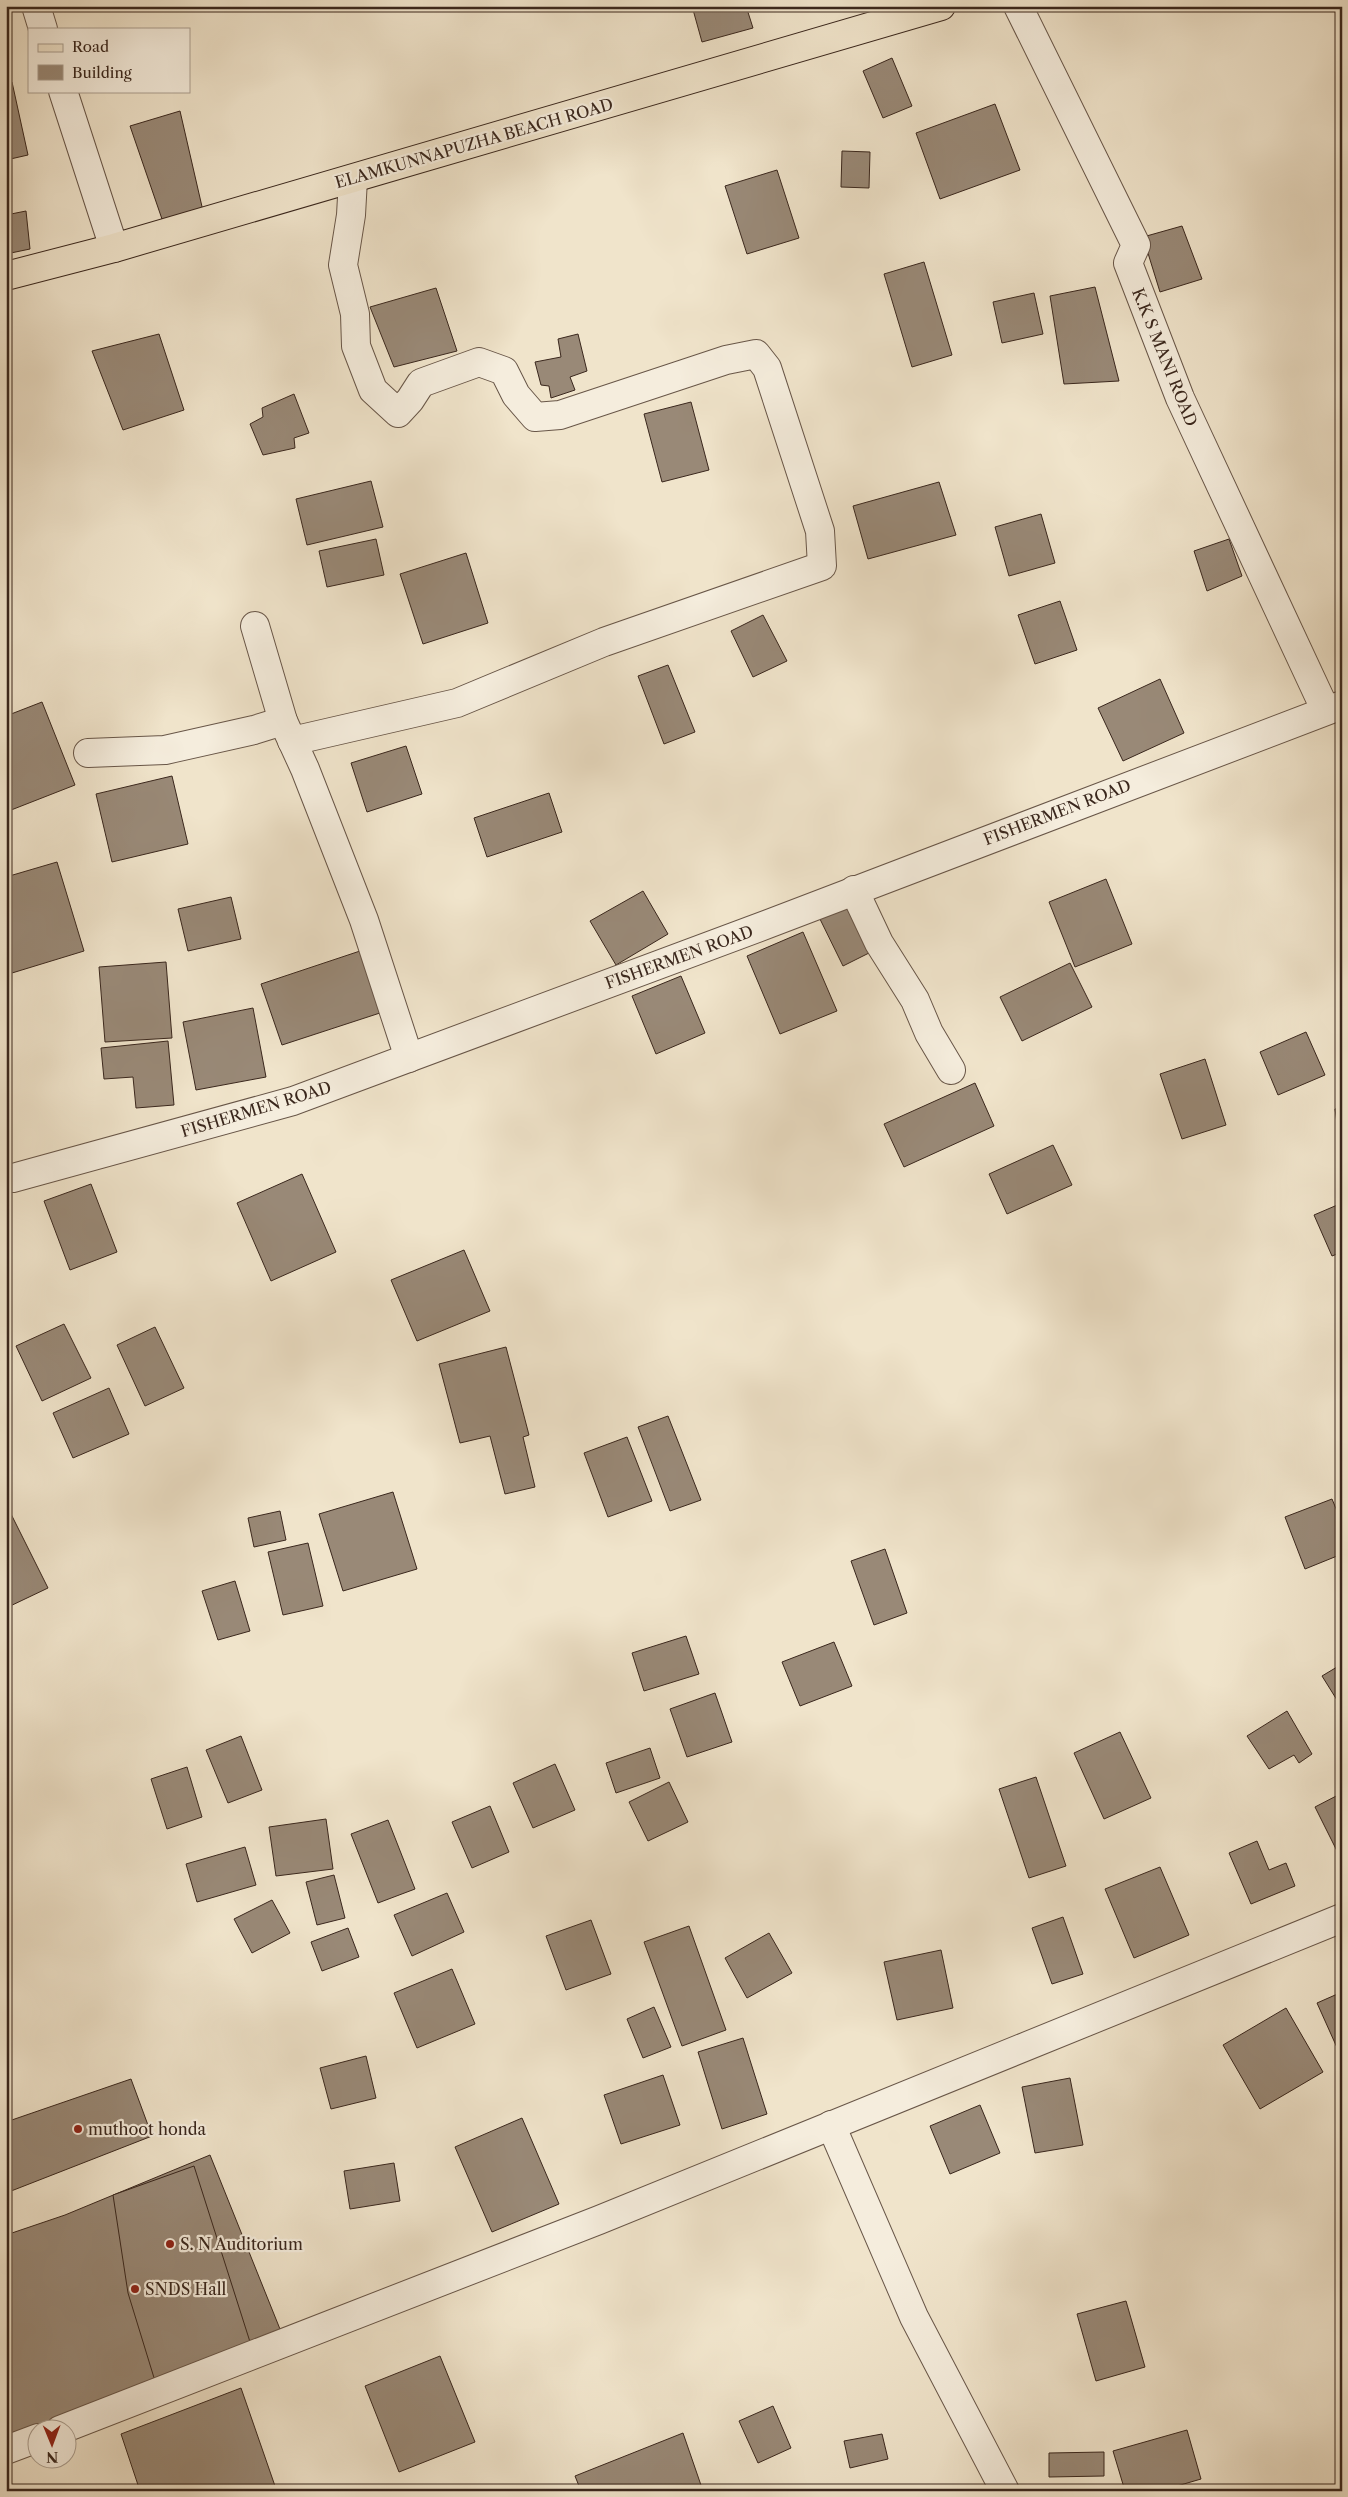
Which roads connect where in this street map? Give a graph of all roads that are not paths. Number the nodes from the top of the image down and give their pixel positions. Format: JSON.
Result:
{"nodes":[{"id":1,"x":36,"y":6,"type":"edge"},
{"id":2,"x":1018,"y":6,"type":"edge"},
{"id":3,"x":923,"y":9,"type":"edge"},
{"id":4,"x":43,"y":28,"type":"edge"},
{"id":5,"x":63,"y":92,"type":"edge"},
{"id":6,"x":353,"y":179,"type":"junction"},
{"id":7,"x":114,"y":248,"type":"junction"},
{"id":8,"x":6,"y":276,"type":"edge"},
{"id":9,"x":255,"y":626,"type":"dead end"},
{"id":10,"x":1334,"y":707,"type":"edge"},
{"id":11,"x":287,"y":731,"type":"junction"},
{"id":12,"x":88,"y":753,"type":"dead end"},
{"id":13,"x":854,"y":890,"type":"junction"},
{"id":14,"x":408,"y":1058,"type":"junction"},
{"id":15,"x":951,"y":1070,"type":"dead end"},
{"id":16,"x":6,"y":1178,"type":"edge"},
{"id":17,"x":1342,"y":1918,"type":"edge"},
{"id":18,"x":831,"y":2125,"type":"junction"},
{"id":19,"x":78,"y":2423,"type":"edge"},
{"id":20,"x":28,"y":2442,"type":"edge"},
{"id":21,"x":6,"y":2450,"type":"edge"},
{"id":22,"x":1005,"y":2491,"type":"edge"}],
"edges":[{"from":1,"to":4,"type":"street"},
{"from":2,"to":10,"type":"street","name":"K.K S MANI ROAD"},
{"from":3,"to":6,"type":"main road","name":"ELAMKUNNAPUZHA BEACH ROAD"},
{"from":5,"to":7,"type":"street"},
{"from":6,"to":7,"type":"main road","name":"ELAMKUNNAPUZHA BEACH ROAD"},
{"from":6,"to":11,"type":"street"},
{"from":7,"to":8,"type":"main road","name":"ELAMKUNNAPUZHA BEACH ROAD"},
{"from":9,"to":11,"type":"street"},
{"from":10,"to":13,"type":"street","name":"FISHERMEN ROAD"},
{"from":11,"to":12,"type":"street"},
{"from":11,"to":14,"type":"street"},
{"from":13,"to":14,"type":"street","name":"FISHERMEN ROAD"},
{"from":13,"to":15,"type":"street"},
{"from":14,"to":16,"type":"street","name":"FISHERMEN ROAD"},
{"from":17,"to":18,"type":"street"},
{"from":18,"to":19,"type":"street"},
{"from":18,"to":22,"type":"street"},
{"from":20,"to":21,"type":"street"}]}
